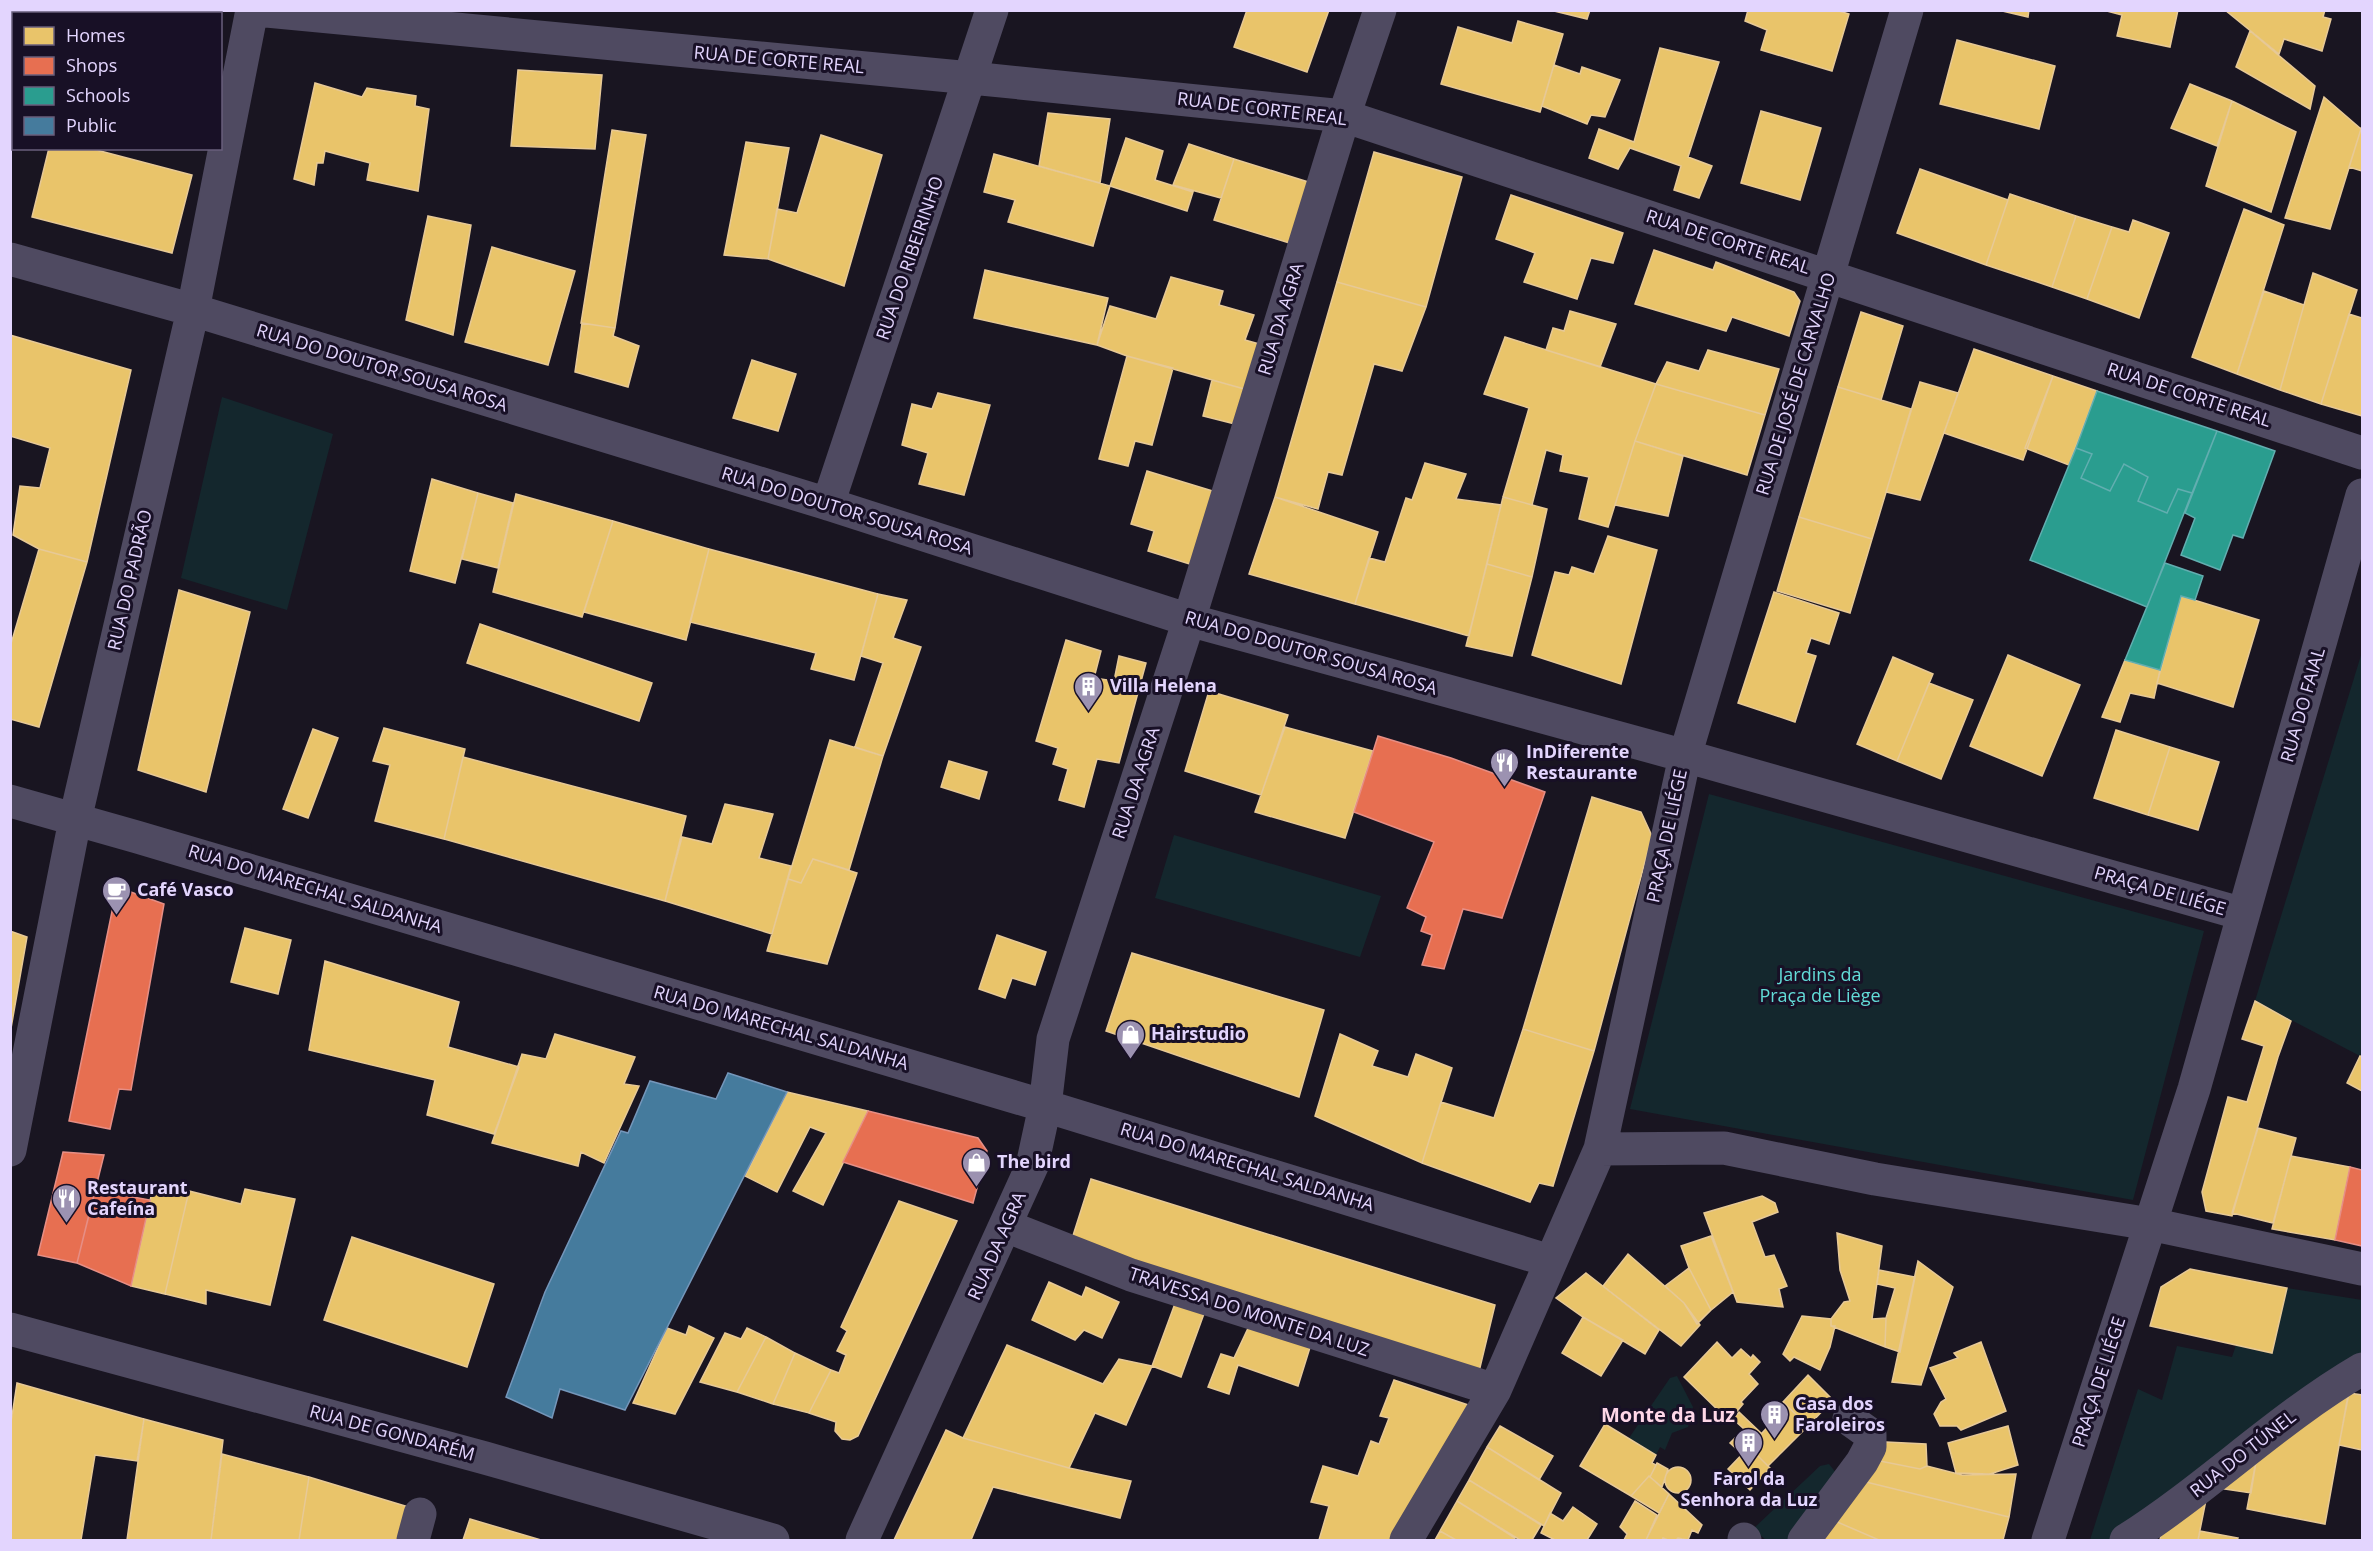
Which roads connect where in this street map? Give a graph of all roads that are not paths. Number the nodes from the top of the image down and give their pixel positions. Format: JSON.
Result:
{"nodes":[{"id":1,"x":254,"y":10,"type":"edge"},
{"id":2,"x":992,"y":10,"type":"edge"},
{"id":3,"x":1380,"y":10,"type":"edge"},
{"id":4,"x":1907,"y":10,"type":"edge"},
{"id":5,"x":971,"y":78,"type":"junction"},
{"id":6,"x":1344,"y":116,"type":"junction"},
{"id":7,"x":10,"y":258,"type":"edge"},
{"id":8,"x":1829,"y":275,"type":"junction"},
{"id":9,"x":193,"y":310,"type":"junction"},
{"id":10,"x":2362,"y":453,"type":"edge"},
{"id":11,"x":2362,"y":495,"type":"edge"},
{"id":12,"x":828,"y":504,"type":"junction"},
{"id":13,"x":1189,"y":620,"type":"junction"},
{"id":14,"x":1684,"y":756,"type":"junction"},
{"id":15,"x":10,"y":801,"type":"edge"},
{"id":16,"x":75,"y":820,"type":"junction"},
{"id":17,"x":2243,"y":914,"type":"junction"},
{"id":18,"x":1045,"y":1106,"type":"junction"},
{"id":19,"x":1600,"y":1149,"type":"junction"},
{"id":20,"x":10,"y":1150,"type":"edge"},
{"id":21,"x":2150,"y":1224,"type":"junction"},
{"id":22,"x":1006,"y":1226,"type":"junction"},
{"id":23,"x":1550,"y":1261,"type":"junction"},
{"id":24,"x":2362,"y":1269,"type":"edge"},
{"id":25,"x":10,"y":1329,"type":"edge"},
{"id":26,"x":2362,"y":1369,"type":"edge"},
{"id":27,"x":1496,"y":1390,"type":"junction"},
{"id":28,"x":1849,"y":1419,"type":"dead end"},
{"id":29,"x":773,"y":1540,"type":"edge"},
{"id":30,"x":862,"y":1540,"type":"edge"},
{"id":31,"x":1406,"y":1540,"type":"edge"},
{"id":32,"x":1804,"y":1540,"type":"edge"},
{"id":33,"x":2048,"y":1540,"type":"edge"},
{"id":34,"x":2126,"y":1540,"type":"edge"}],
"edges":[{"from":1,"to":5,"type":"street","name":"RUA DE CORTE REAL"},
{"from":1,"to":9,"type":"street","name":"RUA DO PADRÃO"},
{"from":2,"to":5,"type":"street","name":"RUA DO RIBEIRINHO"},
{"from":3,"to":6,"type":"street","name":"RUA DA AGRA"},
{"from":4,"to":8,"type":"street","name":"RUA DE JOSÉ DE CARVALHO"},
{"from":5,"to":6,"type":"street","name":"RUA DE CORTE REAL"},
{"from":5,"to":12,"type":"street","name":"RUA DO RIBEIRINHO"},
{"from":6,"to":8,"type":"street","name":"RUA DE CORTE REAL"},
{"from":6,"to":13,"type":"street","name":"RUA DA AGRA"},
{"from":7,"to":9,"type":"street","name":"RUA DO DOUTOR SOUSA ROSA"},
{"from":8,"to":10,"type":"street","name":"RUA DE CORTE REAL"},
{"from":8,"to":14,"type":"street","name":"RUA DE JOSÉ DE CARVALHO"},
{"from":9,"to":12,"type":"street","name":"RUA DO DOUTOR SOUSA ROSA"},
{"from":9,"to":16,"type":"street","name":"RUA DO PADRÃO"},
{"from":11,"to":17,"type":"street","name":"RUA DO FAIAL"},
{"from":12,"to":13,"type":"street","name":"RUA DO DOUTOR SOUSA ROSA"},
{"from":13,"to":14,"type":"street","name":"RUA DO DOUTOR SOUSA ROSA"},
{"from":13,"to":18,"type":"street","name":"RUA DA AGRA"},
{"from":14,"to":17,"type":"street","name":"PRAÇA DE LIÉGE"},
{"from":14,"to":19,"type":"street","name":"PRAÇA DE LIÉGE"},
{"from":15,"to":16,"type":"street","name":"RUA DO MARECHAL SALDANHA"},
{"from":16,"to":18,"type":"street","name":"RUA DO MARECHAL SALDANHA"},
{"from":16,"to":20,"type":"street","name":"RUA DO PADRÃO"},
{"from":17,"to":21,"type":"street","name":"PRAÇA DE LIÉGE"},
{"from":18,"to":22,"type":"street","name":"RUA DA AGRA"},
{"from":18,"to":23,"type":"street","name":"RUA DO MARECHAL SALDANHA"},
{"from":19,"to":21,"type":"street"},
{"from":19,"to":23,"type":"street","name":"PRAÇA DE LIÉGE"},
{"from":21,"to":24,"type":"street"},
{"from":21,"to":33,"type":"street","name":"PRAÇA DE LIÉGE"},
{"from":22,"to":27,"type":"street","name":"TRAVESSA DO MONTE DA LUZ"},
{"from":22,"to":30,"type":"street","name":"RUA DA AGRA"},
{"from":23,"to":27,"type":"street","name":"PRAÇA DE LIÉGE"},
{"from":25,"to":29,"type":"street","name":"RUA DE GONDARÉM"},
{"from":26,"to":34,"type":"street","name":"RUA DO TÚNEL"},
{"from":27,"to":31,"type":"street","name":"PRAÇA DE LIÉGE"},
{"from":28,"to":32,"type":"street"}]}
